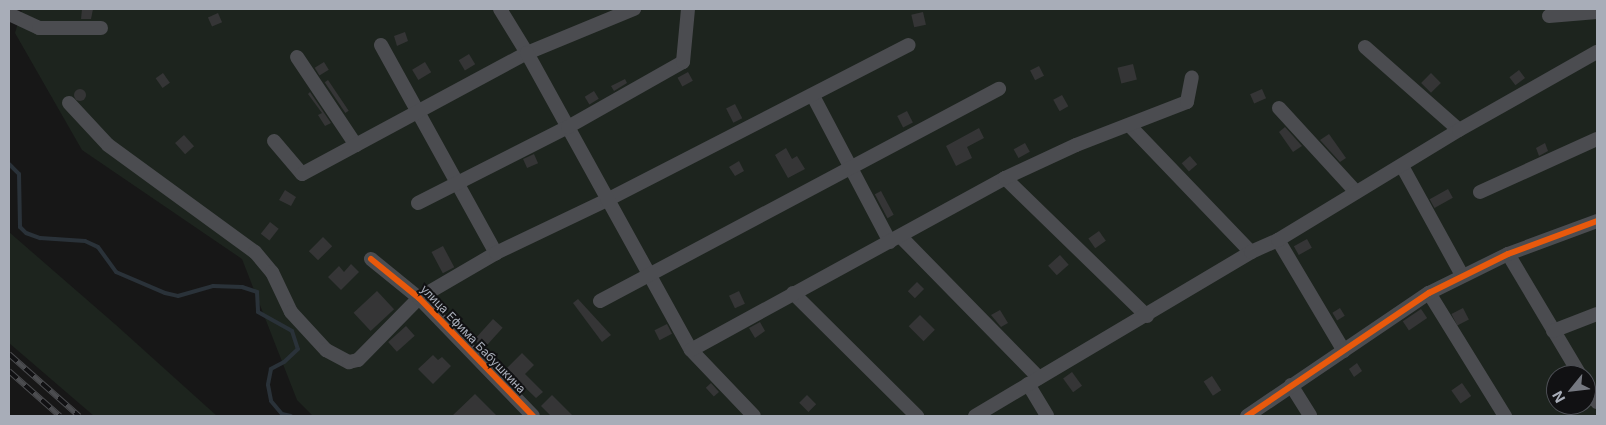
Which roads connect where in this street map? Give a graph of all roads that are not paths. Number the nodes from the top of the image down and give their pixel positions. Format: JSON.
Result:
{"nodes":[{"id":1,"x":10,"y":9,"type":"edge"},
{"id":2,"x":500,"y":9,"type":"edge"},
{"id":3,"x":634,"y":9,"type":"edge"},
{"id":4,"x":688,"y":9,"type":"edge"},
{"id":5,"x":1597,"y":12,"type":"edge"},
{"id":6,"x":9,"y":14,"type":"edge"},
{"id":7,"x":1549,"y":16,"type":"dead end"},
{"id":8,"x":101,"y":28,"type":"dead end"},
{"id":9,"x":380,"y":45,"type":"dead end"},
{"id":10,"x":908,"y":45,"type":"dead end"},
{"id":11,"x":1366,"y":47,"type":"dead end"},
{"id":12,"x":1597,"y":52,"type":"edge"},
{"id":13,"x":527,"y":53,"type":"junction"},
{"id":14,"x":297,"y":57,"type":"dead end"},
{"id":15,"x":1192,"y":77,"type":"dead end"},
{"id":16,"x":999,"y":89,"type":"dead end"},
{"id":17,"x":813,"y":96,"type":"junction"},
{"id":18,"x":69,"y":103,"type":"dead end"},
{"id":19,"x":1279,"y":108,"type":"dead end"},
{"id":20,"x":418,"y":113,"type":"junction"},
{"id":21,"x":1130,"y":126,"type":"junction"},
{"id":22,"x":568,"y":127,"type":"junction"},
{"id":23,"x":1459,"y":130,"type":"junction"},
{"id":24,"x":1597,"y":139,"type":"edge"},
{"id":25,"x":274,"y":141,"type":"dead end"},
{"id":26,"x":356,"y":145,"type":"junction"},
{"id":27,"x":1402,"y":166,"type":"junction"},
{"id":28,"x":850,"y":169,"type":"junction"},
{"id":29,"x":1005,"y":178,"type":"junction"},
{"id":30,"x":457,"y":183,"type":"junction"},
{"id":31,"x":1356,"y":192,"type":"junction"},
{"id":32,"x":1480,"y":192,"type":"dead end"},
{"id":33,"x":607,"y":200,"type":"junction"},
{"id":34,"x":418,"y":203,"type":"dead end"},
{"id":35,"x":1597,"y":221,"type":"edge"},
{"id":36,"x":896,"y":239,"type":"junction"},
{"id":37,"x":1278,"y":240,"type":"junction"},
{"id":38,"x":1251,"y":252,"type":"junction"},
{"id":39,"x":496,"y":253,"type":"junction"},
{"id":40,"x":1508,"y":254,"type":"junction"},
{"id":41,"x":372,"y":259,"type":"dead end"},
{"id":42,"x":1462,"y":275,"type":"junction"},
{"id":43,"x":648,"y":276,"type":"junction"},
{"id":44,"x":793,"y":293,"type":"junction"},
{"id":45,"x":1429,"y":293,"type":"junction"},
{"id":46,"x":419,"y":298,"type":"junction"},
{"id":47,"x":600,"y":301,"type":"dead end"},
{"id":48,"x":1597,"y":314,"type":"edge"},
{"id":49,"x":1147,"y":316,"type":"junction"},
{"id":50,"x":1553,"y":332,"type":"junction"},
{"id":51,"x":691,"y":350,"type":"junction"},
{"id":52,"x":1344,"y":351,"type":"junction"},
{"id":53,"x":1574,"y":365,"type":"edge"},
{"id":54,"x":1034,"y":381,"type":"junction"},
{"id":55,"x":1291,"y":385,"type":"junction"},
{"id":56,"x":533,"y":416,"type":"edge"},
{"id":57,"x":754,"y":416,"type":"edge"},
{"id":58,"x":917,"y":416,"type":"edge"},
{"id":59,"x":975,"y":416,"type":"edge"},
{"id":60,"x":1047,"y":416,"type":"edge"},
{"id":61,"x":1247,"y":416,"type":"edge"},
{"id":62,"x":1310,"y":416,"type":"edge"},
{"id":63,"x":1505,"y":416,"type":"edge"}],
"edges":[{"from":1,"to":6,"type":"street"},
{"from":2,"to":13,"type":"street"},
{"from":3,"to":13,"type":"street"},
{"from":4,"to":22,"type":"street"},
{"from":5,"to":7,"type":"street"},
{"from":6,"to":8,"type":"street"},
{"from":9,"to":20,"type":"street"},
{"from":10,"to":17,"type":"street"},
{"from":11,"to":23,"type":"street"},
{"from":12,"to":23,"type":"street"},
{"from":13,"to":20,"type":"street"},
{"from":13,"to":22,"type":"street"},
{"from":14,"to":26,"type":"street"},
{"from":15,"to":21,"type":"street"},
{"from":16,"to":28,"type":"street"},
{"from":17,"to":28,"type":"street"},
{"from":17,"to":33,"type":"street"},
{"from":18,"to":46,"type":"street"},
{"from":19,"to":31,"type":"street"},
{"from":20,"to":26,"type":"street"},
{"from":20,"to":30,"type":"street"},
{"from":21,"to":29,"type":"street"},
{"from":21,"to":38,"type":"street"},
{"from":22,"to":30,"type":"street"},
{"from":22,"to":33,"type":"street"},
{"from":23,"to":27,"type":"street"},
{"from":24,"to":32,"type":"street"},
{"from":25,"to":26,"type":"street"},
{"from":27,"to":31,"type":"street"},
{"from":27,"to":42,"type":"street"},
{"from":28,"to":36,"type":"street"},
{"from":28,"to":43,"type":"street"},
{"from":29,"to":36,"type":"street"},
{"from":29,"to":49,"type":"street"},
{"from":30,"to":34,"type":"street"},
{"from":30,"to":39,"type":"street"},
{"from":31,"to":37,"type":"street"},
{"from":33,"to":39,"type":"street"},
{"from":33,"to":43,"type":"street"},
{"from":35,"to":40,"type":"street"},
{"from":36,"to":44,"type":"street"},
{"from":36,"to":54,"type":"street"},
{"from":37,"to":38,"type":"street"},
{"from":37,"to":52,"type":"street"},
{"from":38,"to":49,"type":"street"},
{"from":39,"to":46,"type":"street"},
{"from":40,"to":42,"type":"street"},
{"from":40,"to":50,"type":"street"},
{"from":41,"to":46,"type":"street","name":"улица Ефима Бабушкина"},
{"from":42,"to":45,"type":"street"},
{"from":43,"to":47,"type":"street"},
{"from":43,"to":51,"type":"street"},
{"from":44,"to":51,"type":"street"},
{"from":44,"to":58,"type":"street"},
{"from":45,"to":52,"type":"street"},
{"from":45,"to":63,"type":"street"},
{"from":46,"to":56,"type":"street","name":"улица Ефима Бабушкина"},
{"from":48,"to":50,"type":"street"},
{"from":49,"to":54,"type":"street"},
{"from":50,"to":53,"type":"street"},
{"from":51,"to":57,"type":"street"},
{"from":52,"to":55,"type":"street"},
{"from":54,"to":59,"type":"street"},
{"from":54,"to":60,"type":"street"},
{"from":55,"to":61,"type":"street"},
{"from":55,"to":62,"type":"street"}]}
